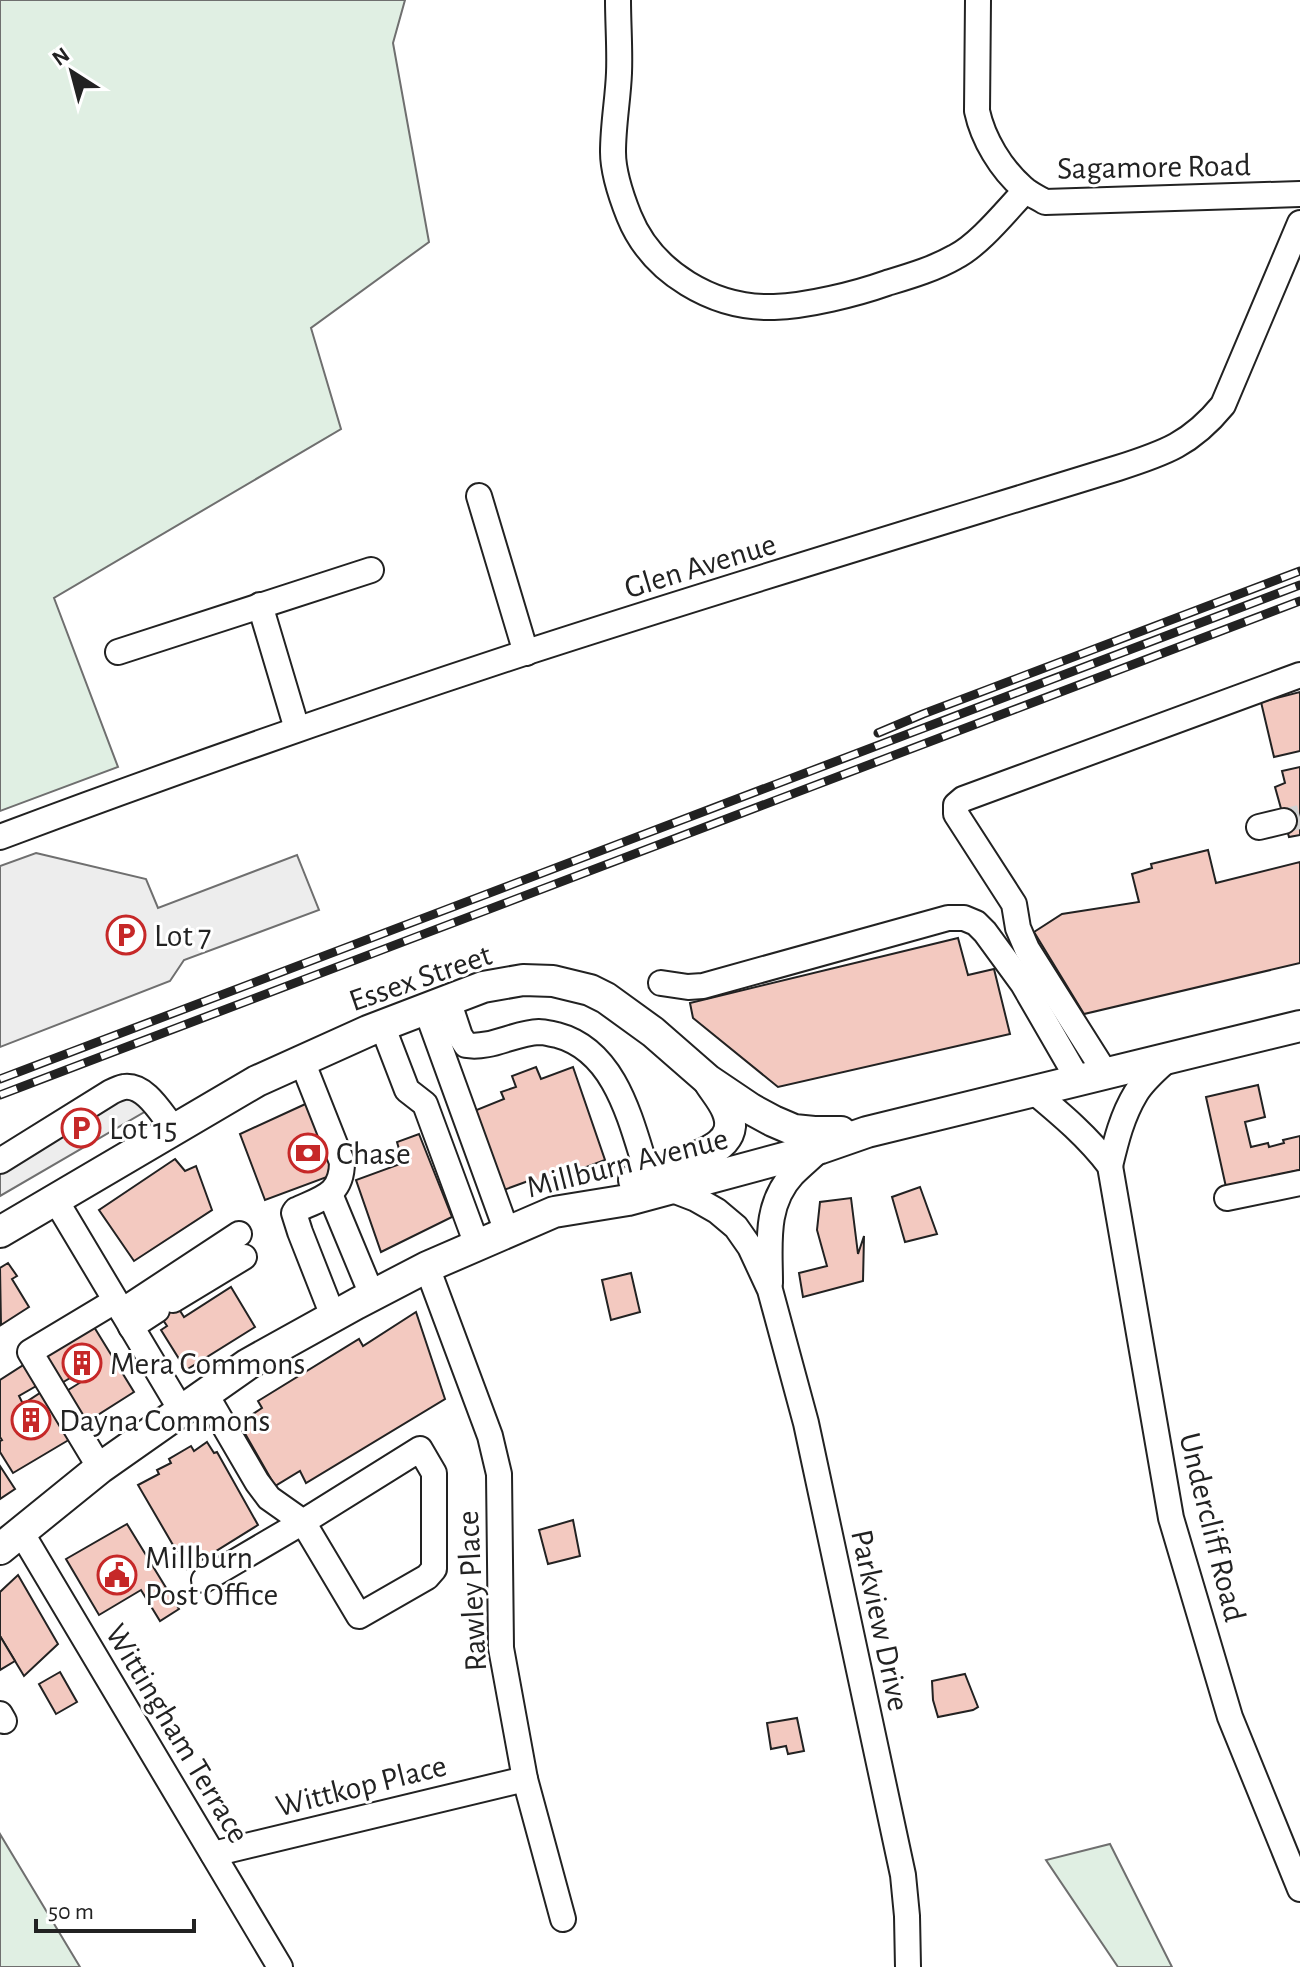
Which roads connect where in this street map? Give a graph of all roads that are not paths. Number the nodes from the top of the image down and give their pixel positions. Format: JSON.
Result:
{"nodes":[{"id":1,"x":618,"y":0,"type":"edge"},
{"id":2,"x":978,"y":0,"type":"edge"},
{"id":3,"x":1025,"y":191,"type":"junction"},
{"id":4,"x":1300,"y":194,"type":"edge"},
{"id":5,"x":1300,"y":223,"type":"edge"},
{"id":6,"x":479,"y":496,"type":"dead end"},
{"id":7,"x":371,"y":570,"type":"dead end"},
{"id":8,"x":260,"y":605,"type":"junction"},
{"id":9,"x":118,"y":652,"type":"dead end"},
{"id":10,"x":526,"y":653,"type":"junction"},
{"id":11,"x":1300,"y":675,"type":"edge"},
{"id":12,"x":297,"y":729,"type":"junction"},
{"id":13,"x":1284,"y":821,"type":"tunnel mouth"},
{"id":14,"x":1259,"y":827,"type":"dead end"},
{"id":15,"x":0,"y":837,"type":"edge"},
{"id":16,"x":661,"y":983,"type":"dead end"},
{"id":17,"x":437,"y":1004,"type":"junction"},
{"id":18,"x":382,"y":1025,"type":"junction"},
{"id":19,"x":1300,"y":1026,"type":"edge"},
{"id":20,"x":1167,"y":1060,"type":"junction"},
{"id":21,"x":302,"y":1061,"type":"junction"},
{"id":22,"x":1092,"y":1078,"type":"junction"},
{"id":23,"x":708,"y":1080,"type":"junction"},
{"id":24,"x":1033,"y":1091,"type":"junction"},
{"id":25,"x":174,"y":1129,"type":"junction"},
{"id":26,"x":867,"y":1132,"type":"junction"},
{"id":27,"x":821,"y":1148,"type":"junction"},
{"id":28,"x":0,"y":1161,"type":"edge"},
{"id":29,"x":1110,"y":1166,"type":"junction"},
{"id":30,"x":659,"y":1182,"type":"junction"},
{"id":31,"x":1300,"y":1183,"type":"edge"},
{"id":32,"x":330,"y":1194,"type":"junction"},
{"id":33,"x":1227,"y":1198,"type":"dead end"},
{"id":34,"x":55,"y":1199,"type":"junction"},
{"id":35,"x":0,"y":1232,"type":"edge"},
{"id":36,"x":507,"y":1232,"type":"junction"},
{"id":37,"x":477,"y":1245,"type":"junction"},
{"id":38,"x":427,"y":1267,"type":"junction"},
{"id":39,"x":770,"y":1290,"type":"junction"},
{"id":40,"x":372,"y":1295,"type":"junction"},
{"id":41,"x":123,"y":1313,"type":"junction"},
{"id":42,"x":333,"y":1316,"type":"junction"},
{"id":43,"x":193,"y":1402,"type":"junction"},
{"id":44,"x":100,"y":1468,"type":"junction"},
{"id":45,"x":303,"y":1522,"type":"junction"},
{"id":46,"x":10,"y":1540,"type":"edge"},
{"id":47,"x":204,"y":1580,"type":"dead end"},
{"id":48,"x":525,"y":1779,"type":"junction"},
{"id":49,"x":213,"y":1854,"type":"junction"},
{"id":50,"x":1300,"y":1889,"type":"edge"},
{"id":51,"x":563,"y":1919,"type":"dead end"},
{"id":52,"x":280,"y":1967,"type":"edge"},
{"id":53,"x":908,"y":1967,"type":"edge"}],
"edges":[{"from":1,"to":3,"type":"street"},
{"from":2,"to":3,"type":"street","name":"Sagamore Road"},
{"from":3,"to":4,"type":"street","name":"Sagamore Road"},
{"from":5,"to":10,"type":"street","name":"Glen Avenue"},
{"from":6,"to":10,"type":"street"},
{"from":7,"to":8,"type":"street"},
{"from":8,"to":9,"type":"street"},
{"from":8,"to":12,"type":"street"},
{"from":10,"to":12,"type":"street","name":"Glen Avenue"},
{"from":11,"to":22,"type":"street"},
{"from":12,"to":15,"type":"street","name":"Glen Avenue"},
{"from":13,"to":14,"type":"street"},
{"from":16,"to":22,"type":"street"},
{"from":17,"to":18,"type":"main road","name":"Essex Street"},
{"from":17,"to":23,"type":"main road","name":"Essex Street"},
{"from":17,"to":30,"type":"street"},
{"from":17,"to":36,"type":"street"},
{"from":18,"to":21,"type":"main road","name":"Essex Street"},
{"from":18,"to":37,"type":"street"},
{"from":19,"to":20,"type":"main road","name":"Millburn Avenue"},
{"from":20,"to":22,"type":"main road","name":"Millburn Avenue"},
{"from":20,"to":29,"type":"street","name":"Undercliff Road"},
{"from":21,"to":25,"type":"main road","name":"Essex Street"},
{"from":21,"to":32,"type":"street"},
{"from":22,"to":24,"type":"main road","name":"Millburn Avenue"},
{"from":23,"to":26,"type":"main road","name":"Essex Street"},
{"from":23,"to":30,"type":"main road"},
{"from":24,"to":26,"type":"main road","name":"Millburn Avenue"},
{"from":24,"to":29,"type":"street","name":"Undercliff Road"},
{"from":25,"to":28,"type":"street"},
{"from":25,"to":34,"type":"main road","name":"Essex Street"},
{"from":26,"to":27,"type":"main road","name":"Millburn Avenue"},
{"from":27,"to":30,"type":"main road","name":"Millburn Avenue"},
{"from":27,"to":39,"type":"street","name":"Parkview Drive"},
{"from":29,"to":50,"type":"street","name":"Undercliff Road"},
{"from":30,"to":36,"type":"main road","name":"Millburn Avenue"},
{"from":30,"to":39,"type":"street","name":"Parkview Drive"},
{"from":31,"to":33,"type":"street"},
{"from":32,"to":40,"type":"street"},
{"from":32,"to":42,"type":"street"},
{"from":34,"to":35,"type":"main road","name":"Essex Street"},
{"from":34,"to":41,"type":"street"},
{"from":36,"to":37,"type":"main road","name":"Millburn Avenue"},
{"from":37,"to":38,"type":"main road","name":"Millburn Avenue"},
{"from":38,"to":40,"type":"main road","name":"Millburn Avenue"},
{"from":38,"to":48,"type":"street","name":"Rawley Place"},
{"from":39,"to":53,"type":"street","name":"Parkview Drive"},
{"from":40,"to":42,"type":"main road","name":"Millburn Avenue"},
{"from":41,"to":41,"type":"street"},
{"from":41,"to":43,"type":"street"},
{"from":41,"to":44,"type":"street"},
{"from":42,"to":43,"type":"main road","name":"Millburn Avenue"},
{"from":43,"to":44,"type":"main road","name":"Millburn Avenue"},
{"from":43,"to":45,"type":"street"},
{"from":44,"to":46,"type":"main road","name":"Millburn Avenue"},
{"from":45,"to":45,"type":"street"},
{"from":45,"to":47,"type":"street"},
{"from":46,"to":49,"type":"street","name":"Wittingham Terrace"},
{"from":48,"to":49,"type":"street","name":"Wittkop Place"},
{"from":48,"to":51,"type":"street","name":"Rawley Place"},
{"from":49,"to":52,"type":"street","name":"Wittingham Terrace"}]}
